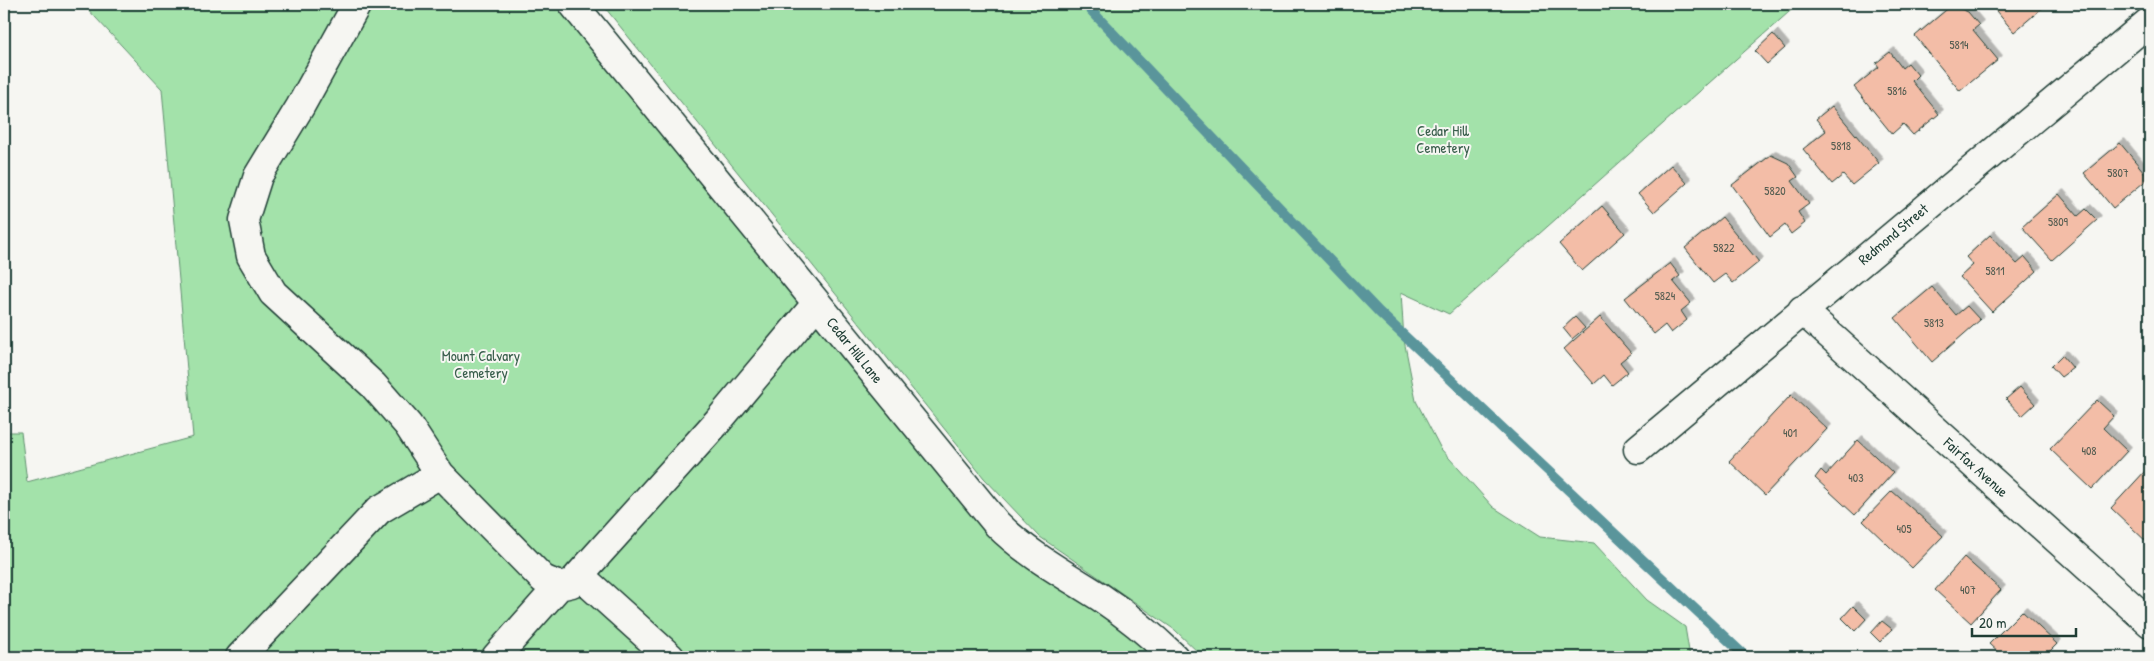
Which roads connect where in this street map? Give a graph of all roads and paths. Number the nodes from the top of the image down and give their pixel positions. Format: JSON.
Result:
{"nodes":[{"id":1,"x":357,"y":4,"type":"edge"},
{"id":2,"x":573,"y":4,"type":"edge"},
{"id":3,"x":2150,"y":21,"type":"edge"},
{"id":4,"x":817,"y":303,"type":"junction"},
{"id":5,"x":1802,"y":310,"type":"junction"},
{"id":6,"x":1638,"y":449,"type":"dead end"},
{"id":7,"x":440,"y":474,"type":"junction"},
{"id":8,"x":569,"y":580,"type":"junction"},
{"id":9,"x":2149,"y":621,"type":"edge"},
{"id":10,"x":240,"y":657,"type":"edge"},
{"id":11,"x":496,"y":657,"type":"edge"},
{"id":12,"x":670,"y":657,"type":"edge"},
{"id":13,"x":1174,"y":657,"type":"edge"}],
"edges":[{"from":1,"to":7,"type":"street"},
{"from":2,"to":4,"type":"street","name":"Cedar Hill Lane"},
{"from":3,"to":5,"type":"street","name":"Redmond Street"},
{"from":4,"to":8,"type":"street"},
{"from":4,"to":13,"type":"street","name":"Cedar Hill Lane"},
{"from":5,"to":6,"type":"street","name":"Redmond Street"},
{"from":5,"to":9,"type":"street","name":"Fairfax Avenue"},
{"from":7,"to":8,"type":"street"},
{"from":7,"to":10,"type":"street"},
{"from":8,"to":11,"type":"street"},
{"from":8,"to":12,"type":"street"}]}
